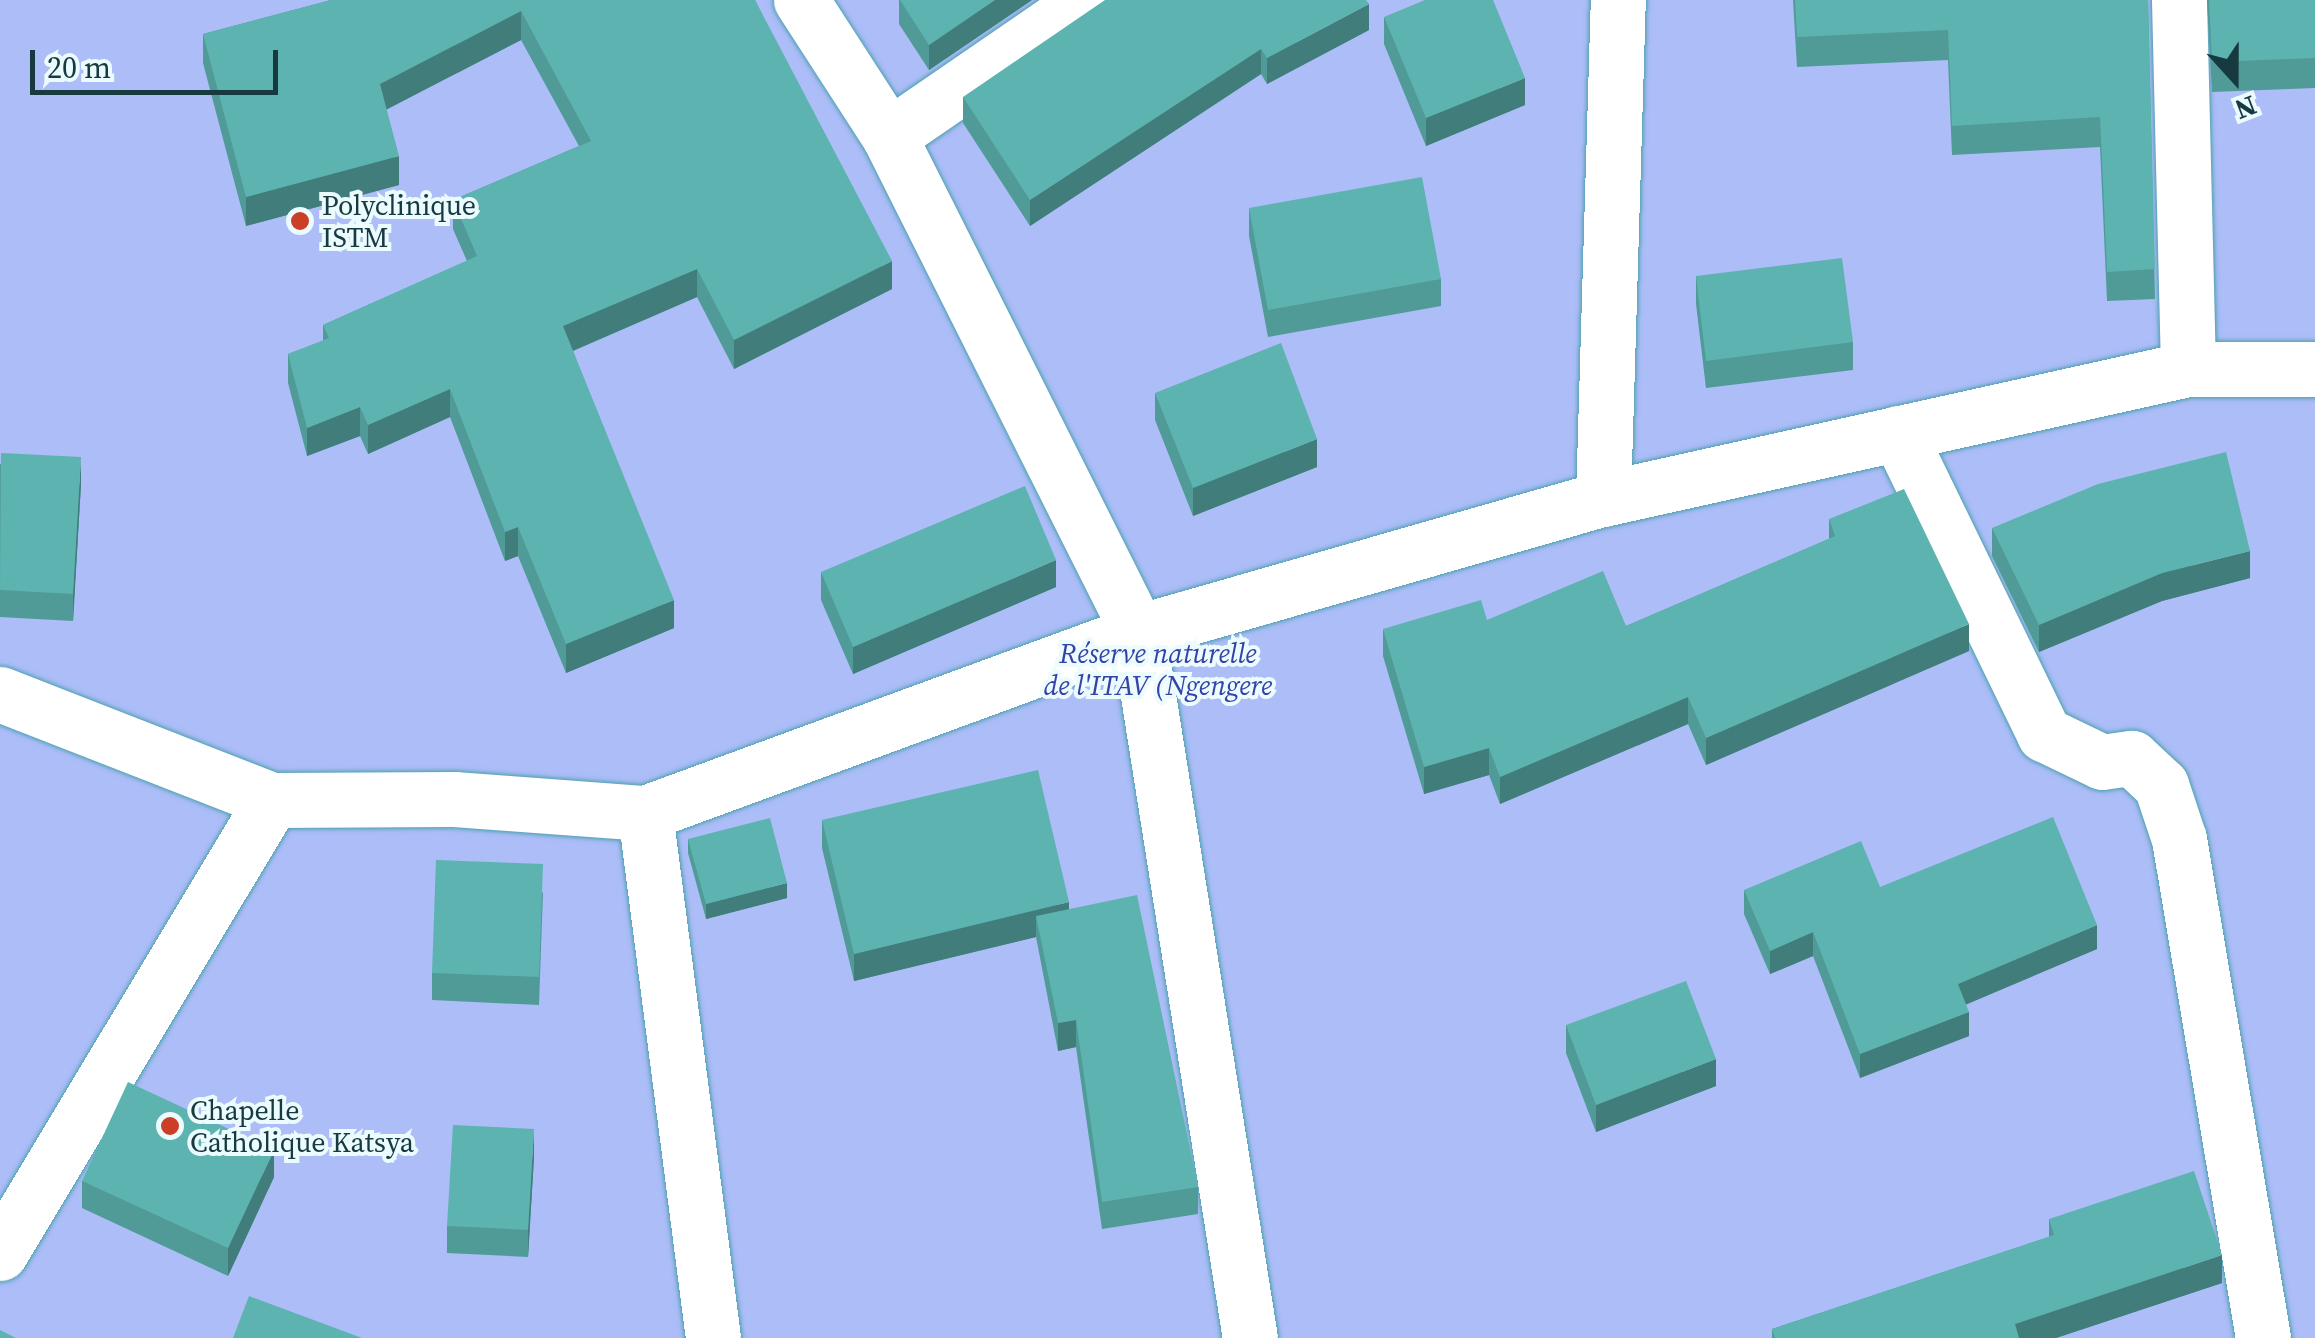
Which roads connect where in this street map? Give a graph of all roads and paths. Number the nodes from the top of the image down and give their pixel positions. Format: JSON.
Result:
{"nodes":[{"id":1,"x":801,"y":0,"type":"edge"},
{"id":2,"x":1087,"y":0,"type":"edge"},
{"id":3,"x":1618,"y":0,"type":"edge"},
{"id":4,"x":2179,"y":0,"type":"edge"},
{"id":5,"x":889,"y":136,"type":"junction"},
{"id":6,"x":2188,"y":369,"type":"junction"},
{"id":7,"x":2315,"y":369,"type":"edge"},
{"id":8,"x":1898,"y":433,"type":"junction"},
{"id":9,"x":1604,"y":499,"type":"junction"},
{"id":10,"x":1138,"y":632,"type":"junction"},
{"id":11,"x":0,"y":694,"type":"edge"},
{"id":12,"x":272,"y":800,"type":"junction"},
{"id":13,"x":644,"y":813,"type":"junction"},
{"id":14,"x":0,"y":1253,"type":"edge"},
{"id":15,"x":713,"y":1338,"type":"edge"},
{"id":16,"x":1250,"y":1338,"type":"edge"},
{"id":17,"x":2263,"y":1338,"type":"edge"}],
"edges":[{"from":1,"to":5,"type":"street"},
{"from":2,"to":5,"type":"street"},
{"from":3,"to":9,"type":"street"},
{"from":4,"to":6,"type":"street"},
{"from":5,"to":10,"type":"street"},
{"from":6,"to":7,"type":"street"},
{"from":6,"to":8,"type":"street"},
{"from":8,"to":9,"type":"street"},
{"from":8,"to":17,"type":"street"},
{"from":9,"to":10,"type":"street"},
{"from":10,"to":13,"type":"street"},
{"from":10,"to":16,"type":"street"},
{"from":11,"to":12,"type":"street"},
{"from":12,"to":13,"type":"street"},
{"from":12,"to":14,"type":"street"},
{"from":13,"to":15,"type":"street"}]}
